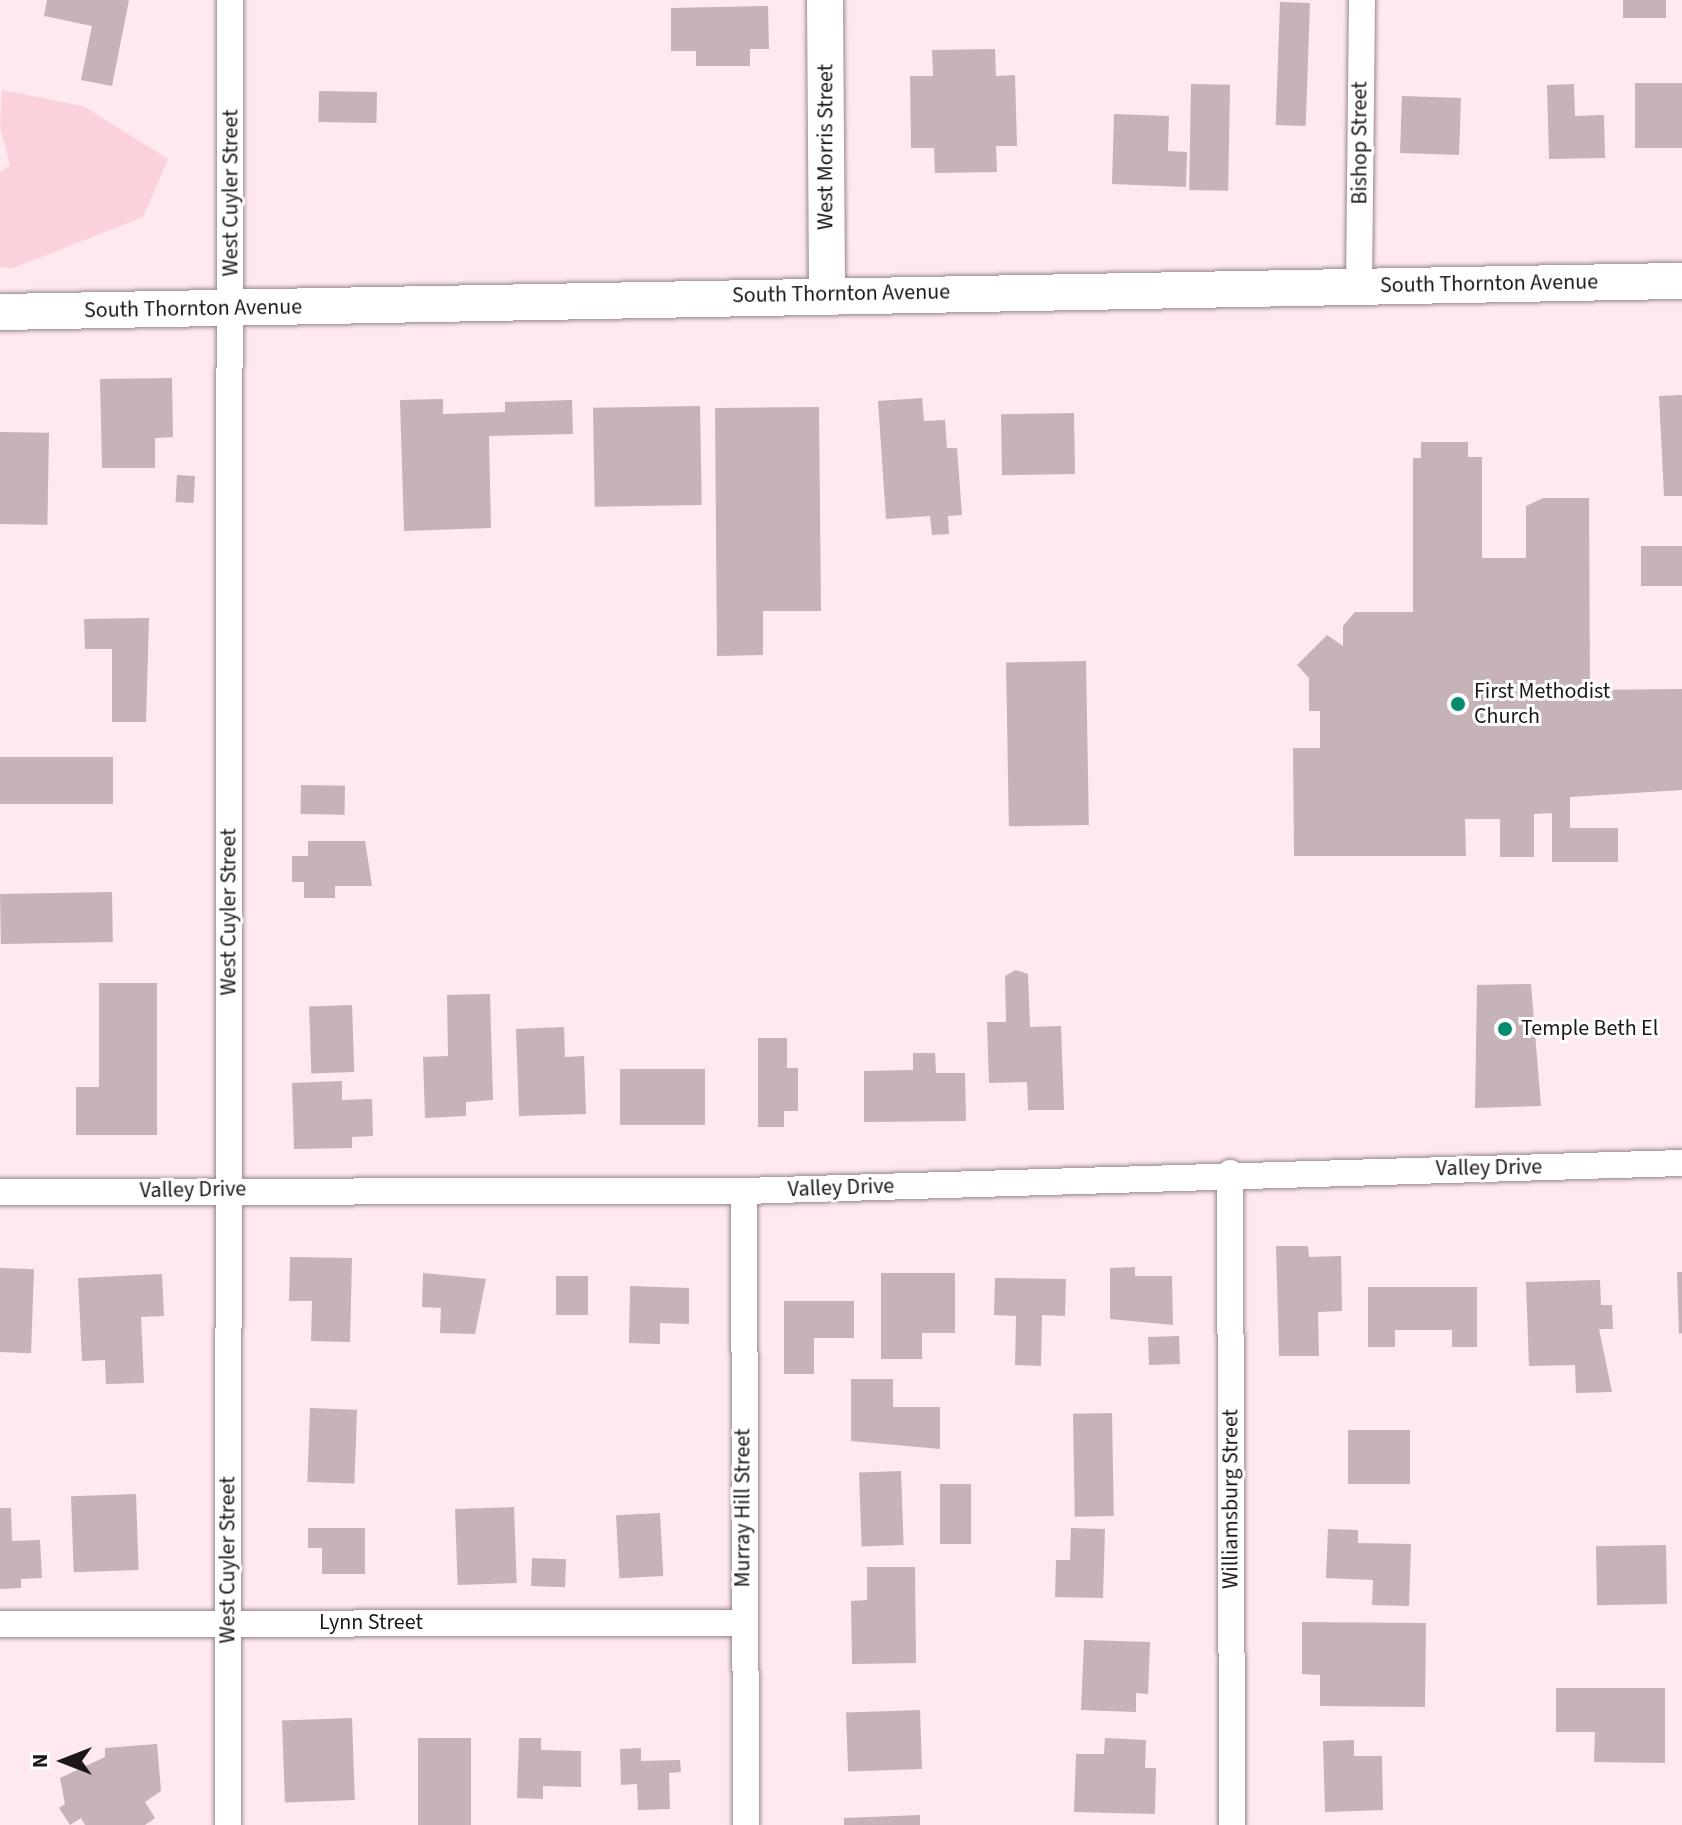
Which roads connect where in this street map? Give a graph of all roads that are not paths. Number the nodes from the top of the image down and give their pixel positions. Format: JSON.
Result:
{"nodes":[{"id":1,"x":230,"y":0,"type":"edge"},
{"id":2,"x":825,"y":0,"type":"edge"},
{"id":3,"x":1362,"y":0,"type":"edge"},
{"id":4,"x":1682,"y":281,"type":"edge"},
{"id":5,"x":1359,"y":285,"type":"junction"},
{"id":6,"x":827,"y":294,"type":"junction"},
{"id":7,"x":232,"y":309,"type":"junction"},
{"id":8,"x":0,"y":312,"type":"edge"},
{"id":9,"x":1682,"y":1163,"type":"edge"},
{"id":10,"x":1230,"y":1173,"type":"junction"},
{"id":11,"x":227,"y":1189,"type":"junction"},
{"id":12,"x":744,"y":1191,"type":"junction"},
{"id":13,"x":0,"y":1192,"type":"edge"},
{"id":14,"x":228,"y":1623,"type":"junction"},
{"id":15,"x":743,"y":1623,"type":"junction"},
{"id":16,"x":0,"y":1624,"type":"edge"},
{"id":17,"x":228,"y":1825,"type":"edge"},
{"id":18,"x":746,"y":1825,"type":"edge"},
{"id":19,"x":1232,"y":1825,"type":"edge"}],
"edges":[{"from":1,"to":7,"type":"street","name":"West Cuyler Street"},
{"from":2,"to":6,"type":"main road","name":"West Morris Street"},
{"from":3,"to":5,"type":"street","name":"Bishop Street"},
{"from":4,"to":5,"type":"main road","name":"South Thornton Avenue"},
{"from":5,"to":6,"type":"main road","name":"South Thornton Avenue"},
{"from":6,"to":7,"type":"main road","name":"South Thornton Avenue"},
{"from":7,"to":8,"type":"main road","name":"South Thornton Avenue"},
{"from":7,"to":11,"type":"street","name":"West Cuyler Street"},
{"from":9,"to":10,"type":"street","name":"Valley Drive"},
{"from":10,"to":12,"type":"street","name":"Valley Drive"},
{"from":10,"to":19,"type":"street","name":"Williamsburg Street"},
{"from":11,"to":12,"type":"street","name":"Valley Drive"},
{"from":11,"to":13,"type":"street","name":"Valley Drive"},
{"from":11,"to":14,"type":"street","name":"West Cuyler Street"},
{"from":12,"to":15,"type":"street","name":"Murray Hill Street"},
{"from":14,"to":15,"type":"street","name":"Lynn Street"},
{"from":14,"to":16,"type":"street","name":"Lynn Street"},
{"from":14,"to":17,"type":"street","name":"West Cuyler Street"},
{"from":15,"to":18,"type":"street","name":"Murray Hill Street"}]}
